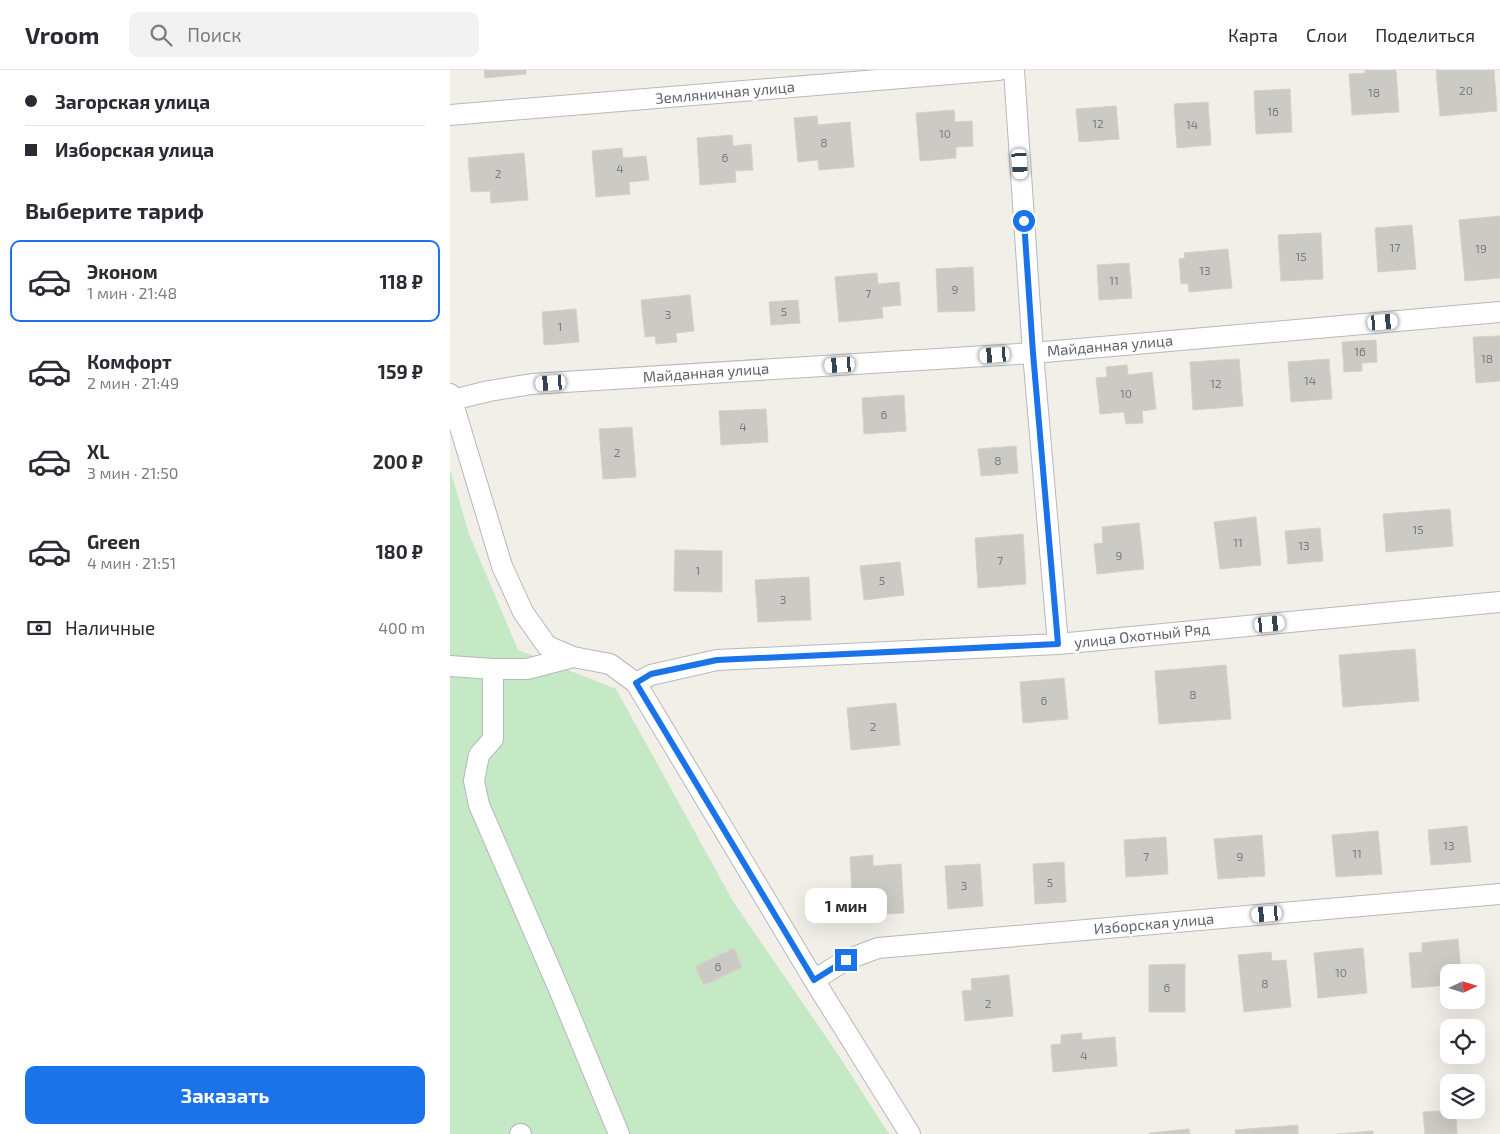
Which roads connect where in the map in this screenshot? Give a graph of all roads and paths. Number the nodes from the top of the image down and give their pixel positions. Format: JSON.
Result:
{"nodes":[{"id":1,"x":999,"y":70,"type":"edge"},
{"id":2,"x":1014,"y":70,"type":"edge"},
{"id":3,"x":450,"y":115,"type":"edge"},
{"id":4,"x":1500,"y":312,"type":"edge"},
{"id":5,"x":1033,"y":353,"type":"junction"},
{"id":6,"x":451,"y":397,"type":"edge"},
{"id":7,"x":1500,"y":602,"type":"edge"},
{"id":8,"x":1058,"y":644,"type":"junction"},
{"id":9,"x":573,"y":657,"type":"junction"},
{"id":10,"x":450,"y":666,"type":"edge"},
{"id":11,"x":493,"y":669,"type":"junction"},
{"id":12,"x":636,"y":683,"type":"junction"},
{"id":13,"x":1500,"y":894,"type":"edge"},
{"id":14,"x":814,"y":980,"type":"junction"},
{"id":15,"x":619,"y":1134,"type":"edge"},
{"id":16,"x":910,"y":1134,"type":"edge"}],
"edges":[{"from":1,"to":3,"type":"street","name":"Земляничная улица"},
{"from":2,"to":5,"type":"street"},
{"from":4,"to":5,"type":"street","name":"Майданная улица"},
{"from":5,"to":6,"type":"street","name":"Майданная улица"},
{"from":5,"to":8,"type":"street"},
{"from":6,"to":9,"type":"street"},
{"from":7,"to":8,"type":"street","name":"улица Охотный Ряд"},
{"from":8,"to":12,"type":"street","name":"улица Охотный Ряд"},
{"from":9,"to":11,"type":"street"},
{"from":9,"to":12,"type":"street"},
{"from":10,"to":11,"type":"street"},
{"from":11,"to":15,"type":"street"},
{"from":12,"to":14,"type":"street"},
{"from":13,"to":14,"type":"street","name":"Изборская улица"},
{"from":14,"to":16,"type":"street"}]}
